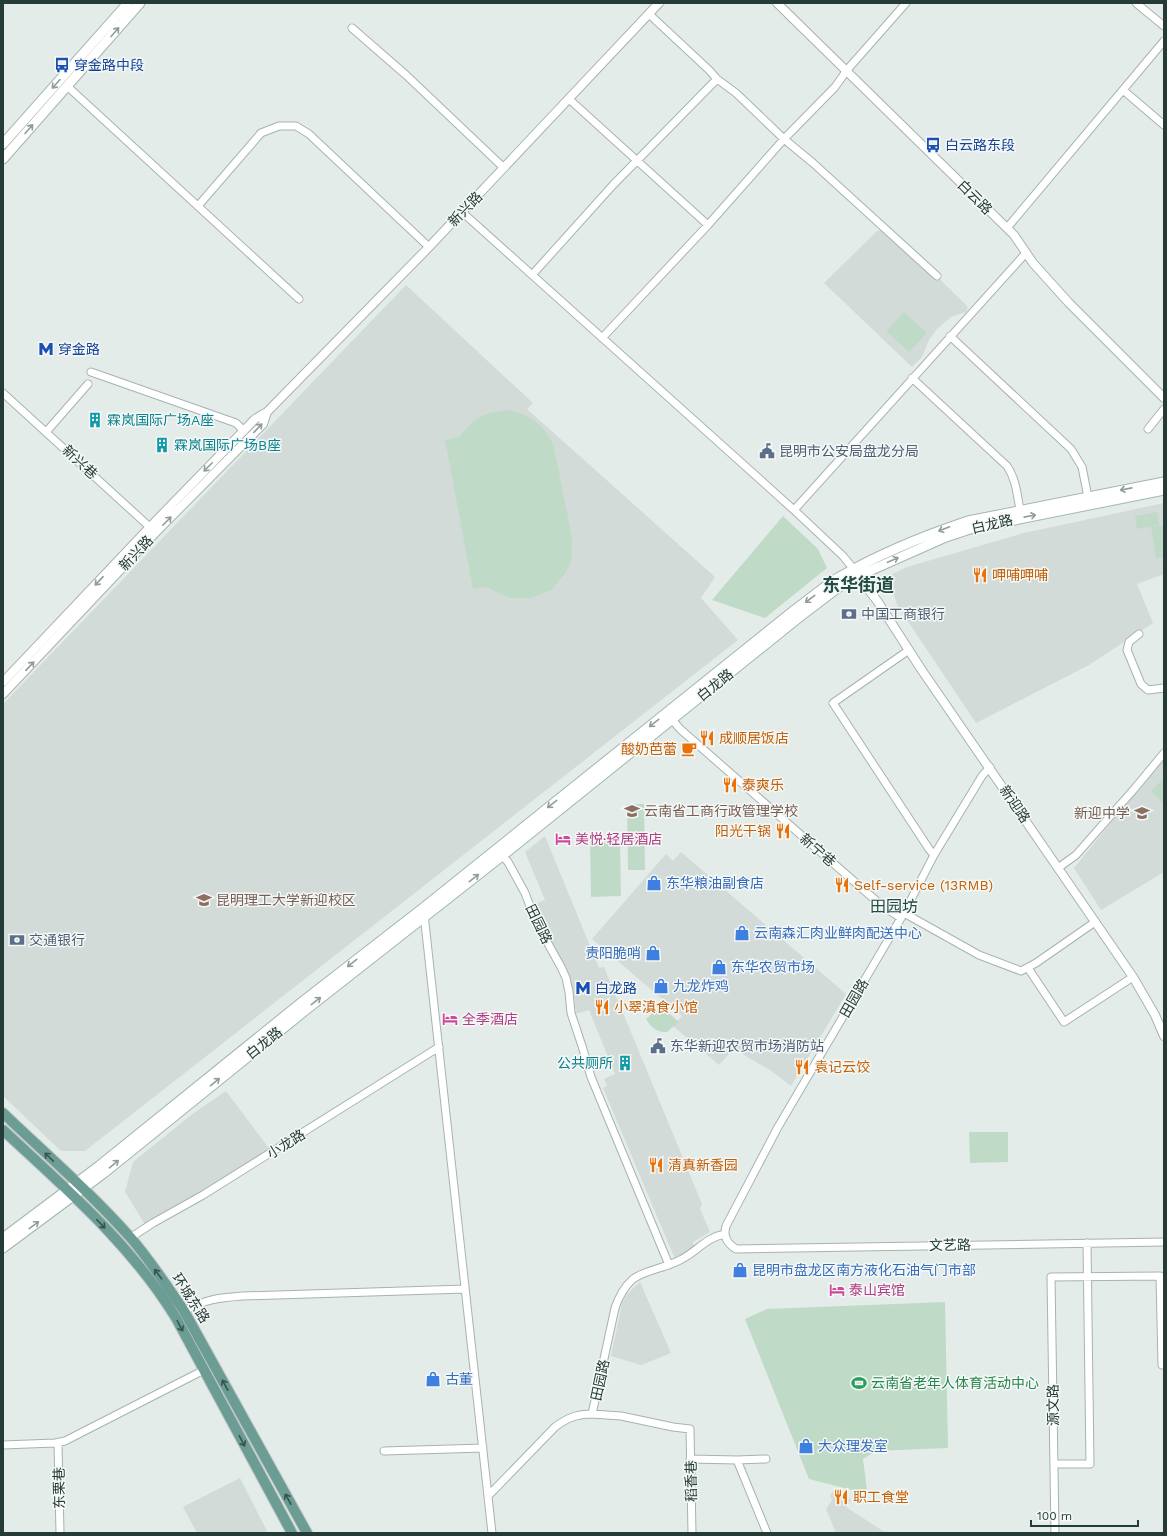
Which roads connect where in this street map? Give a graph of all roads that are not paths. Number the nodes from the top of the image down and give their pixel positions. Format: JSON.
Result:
{"nodes":[{"id":1,"x":128,"y":3,"type":"edge"},
{"id":2,"x":140,"y":3,"type":"edge"},
{"id":3,"x":659,"y":3,"type":"edge"},
{"id":4,"x":777,"y":3,"type":"edge"},
{"id":5,"x":906,"y":3,"type":"edge"},
{"id":6,"x":1136,"y":3,"type":"edge"},
{"id":7,"x":649,"y":14,"type":"junction"},
{"id":8,"x":1164,"y":26,"type":"edge"},
{"id":9,"x":352,"y":28,"type":"dead end"},
{"id":10,"x":1164,"y":41,"type":"edge"},
{"id":11,"x":847,"y":70,"type":"junction"},
{"id":12,"x":717,"y":79,"type":"junction"},
{"id":13,"x":67,"y":86,"type":"junction"},
{"id":14,"x":1123,"y":90,"type":"junction"},
{"id":15,"x":569,"y":99,"type":"junction"},
{"id":16,"x":1164,"y":125,"type":"edge"},
{"id":17,"x":784,"y":139,"type":"junction"},
{"id":18,"x":3,"y":144,"type":"edge"},
{"id":19,"x":3,"y":159,"type":"edge"},
{"id":20,"x":637,"y":161,"type":"junction"},
{"id":21,"x":504,"y":168,"type":"junction"},
{"id":22,"x":198,"y":206,"type":"junction"},
{"id":23,"x":462,"y":212,"type":"junction"},
{"id":24,"x":708,"y":225,"type":"junction"},
{"id":25,"x":1007,"y":228,"type":"junction"},
{"id":26,"x":429,"y":247,"type":"junction"},
{"id":27,"x":1026,"y":253,"type":"junction"},
{"id":28,"x":532,"y":274,"type":"junction"},
{"id":29,"x":937,"y":276,"type":"dead end"},
{"id":30,"x":299,"y":299,"type":"dead end"},
{"id":31,"x":950,"y":336,"type":"junction"},
{"id":32,"x":602,"y":338,"type":"junction"},
{"id":33,"x":91,"y":372,"type":"dead end"},
{"id":34,"x":912,"y":378,"type":"junction"},
{"id":35,"x":88,"y":384,"type":"dead end"},
{"id":36,"x":3,"y":393,"type":"edge"},
{"id":37,"x":1164,"y":398,"type":"edge"},
{"id":38,"x":1164,"y":409,"type":"edge"},
{"id":39,"x":267,"y":412,"type":"junction"},
{"id":40,"x":1148,"y":429,"type":"dead end"},
{"id":41,"x":244,"y":430,"type":"junction"},
{"id":42,"x":47,"y":431,"type":"junction"},
{"id":43,"x":1164,"y":482,"type":"edge"},
{"id":44,"x":1164,"y":490,"type":"edge"},
{"id":45,"x":1088,"y":497,"type":"junction"},
{"id":46,"x":794,"y":510,"type":"junction"},
{"id":47,"x":1020,"y":510,"type":"junction"},
{"id":48,"x":153,"y":530,"type":"junction"},
{"id":49,"x":856,"y":572,"type":"junction"},
{"id":50,"x":1140,"y":634,"type":"dead end"},
{"id":51,"x":909,"y":650,"type":"junction"},
{"id":52,"x":3,"y":682,"type":"edge"},
{"id":53,"x":1164,"y":688,"type":"edge"},
{"id":54,"x":3,"y":694,"type":"edge"},
{"id":55,"x":669,"y":716,"type":"junction"},
{"id":56,"x":1164,"y":753,"type":"edge"},
{"id":57,"x":990,"y":767,"type":"junction"},
{"id":58,"x":934,"y":855,"type":"junction"},
{"id":59,"x":502,"y":856,"type":"junction"},
{"id":60,"x":1058,"y":868,"type":"junction"},
{"id":61,"x":424,"y":912,"type":"junction"},
{"id":62,"x":902,"y":915,"type":"junction"},
{"id":63,"x":1095,"y":922,"type":"junction"},
{"id":64,"x":1028,"y":968,"type":"junction"},
{"id":65,"x":1133,"y":977,"type":"junction"},
{"id":66,"x":1164,"y":1036,"type":"edge"},
{"id":67,"x":439,"y":1047,"type":"junction"},
{"id":68,"x":3,"y":1113,"type":"edge"},
{"id":69,"x":3,"y":1130,"type":"edge"},
{"id":70,"x":80,"y":1186,"type":"junction"},
{"id":71,"x":71,"y":1193,"type":"junction"},
{"id":72,"x":725,"y":1234,"type":"junction"},
{"id":73,"x":3,"y":1238,"type":"edge"},
{"id":74,"x":130,"y":1238,"type":"junction"},
{"id":75,"x":1164,"y":1242,"type":"edge"},
{"id":76,"x":1087,"y":1243,"type":"junction"},
{"id":77,"x":3,"y":1248,"type":"edge"},
{"id":78,"x":670,"y":1265,"type":"junction"},
{"id":79,"x":1087,"y":1277,"type":"junction"},
{"id":80,"x":465,"y":1289,"type":"junction"},
{"id":81,"x":184,"y":1311,"type":"junction"},
{"id":82,"x":1162,"y":1365,"type":"dead end"},
{"id":83,"x":204,"y":1370,"type":"junction"},
{"id":84,"x":592,"y":1414,"type":"junction"},
{"id":85,"x":58,"y":1443,"type":"junction"},
{"id":86,"x":3,"y":1445,"type":"edge"},
{"id":87,"x":483,"y":1448,"type":"junction"},
{"id":88,"x":384,"y":1451,"type":"dead end"},
{"id":89,"x":690,"y":1459,"type":"junction"},
{"id":90,"x":766,"y":1459,"type":"dead end"},
{"id":91,"x":737,"y":1460,"type":"junction"},
{"id":92,"x":1054,"y":1464,"type":"junction"},
{"id":93,"x":489,"y":1496,"type":"junction"},
{"id":94,"x":60,"y":1533,"type":"edge"},
{"id":95,"x":292,"y":1533,"type":"edge"},
{"id":96,"x":307,"y":1533,"type":"edge"},
{"id":97,"x":492,"y":1533,"type":"edge"},
{"id":98,"x":692,"y":1533,"type":"edge"},
{"id":99,"x":767,"y":1533,"type":"edge"},
{"id":100,"x":1056,"y":1533,"type":"edge"}],
"edges":[{"from":1,"to":18,"type":"main road","one_way":true},
{"from":13,"to":2,"type":"main road","one_way":true},
{"from":3,"to":7,"type":"street","name":"新兴路"},
{"from":4,"to":11,"type":"street","name":"白云路"},
{"from":5,"to":11,"type":"street"},
{"from":6,"to":8,"type":"street"},
{"from":7,"to":12,"type":"street"},
{"from":7,"to":15,"type":"street","name":"新兴路"},
{"from":9,"to":21,"type":"street"},
{"from":10,"to":14,"type":"street"},
{"from":11,"to":17,"type":"street"},
{"from":11,"to":25,"type":"street","name":"白云路"},
{"from":12,"to":17,"type":"street"},
{"from":12,"to":20,"type":"street"},
{"from":19,"to":13,"type":"main road","one_way":true},
{"from":13,"to":22,"type":"street"},
{"from":14,"to":16,"type":"street"},
{"from":14,"to":25,"type":"street"},
{"from":15,"to":20,"type":"street"},
{"from":15,"to":21,"type":"street","name":"新兴路"},
{"from":17,"to":24,"type":"street"},
{"from":17,"to":29,"type":"street"},
{"from":20,"to":24,"type":"street"},
{"from":20,"to":28,"type":"street"},
{"from":21,"to":23,"type":"street","name":"新兴路"},
{"from":22,"to":26,"type":"street"},
{"from":22,"to":30,"type":"street"},
{"from":23,"to":26,"type":"street","name":"新兴路"},
{"from":23,"to":28,"type":"street"},
{"from":24,"to":32,"type":"street"},
{"from":25,"to":27,"type":"street","name":"白云路"},
{"from":26,"to":39,"type":"street","name":"新兴路"},
{"from":27,"to":31,"type":"street"},
{"from":27,"to":37,"type":"street","name":"白云路"},
{"from":28,"to":32,"type":"street"},
{"from":31,"to":34,"type":"street"},
{"from":31,"to":45,"type":"street"},
{"from":32,"to":46,"type":"street"},
{"from":33,"to":41,"type":"street"},
{"from":34,"to":46,"type":"street"},
{"from":34,"to":47,"type":"street"},
{"from":35,"to":42,"type":"street"},
{"from":36,"to":42,"type":"street","name":"新兴巷"},
{"from":38,"to":40,"type":"street"},
{"from":39,"to":41,"type":"street","name":"新兴路"},
{"from":48,"to":39,"type":"street","name":"新兴路","one_way":true},
{"from":41,"to":48,"type":"street","name":"新兴路","one_way":true},
{"from":42,"to":48,"type":"street","name":"新兴巷"},
{"from":43,"to":45,"type":"main road","name":"白龙路","one_way":true},
{"from":49,"to":44,"type":"main road","name":"白龙路","one_way":true},
{"from":45,"to":47,"type":"main road","name":"白龙路"},
{"from":46,"to":49,"type":"street"},
{"from":47,"to":49,"type":"main road","name":"白龙路","one_way":true},
{"from":48,"to":52,"type":"street","name":"新兴路","one_way":true},
{"from":54,"to":48,"type":"street","name":"新兴路","one_way":true},
{"from":49,"to":51,"type":"street","name":"新迎路"},
{"from":49,"to":55,"type":"main road","name":"白龙路"},
{"from":50,"to":53,"type":"street"},
{"from":51,"to":57,"type":"street","name":"新迎路"},
{"from":51,"to":58,"type":"street"},
{"from":55,"to":59,"type":"main road","name":"白龙路"},
{"from":55,"to":61,"type":"main road","name":"白龙路","one_way":true},
{"from":55,"to":62,"type":"street","name":"新宁巷"},
{"from":56,"to":60,"type":"street"},
{"from":57,"to":58,"type":"street","name":"田园路"},
{"from":57,"to":60,"type":"street","name":"新迎路"},
{"from":58,"to":62,"type":"street","name":"田园路"},
{"from":61,"to":59,"type":"main road","name":"白龙路","one_way":true},
{"from":59,"to":78,"type":"street","name":"田园路"},
{"from":60,"to":63,"type":"street","name":"新迎路"},
{"from":61,"to":67,"type":"street"},
{"from":61,"to":70,"type":"main road","name":"白龙路"},
{"from":62,"to":64,"type":"street","name":"新宁巷"},
{"from":62,"to":72,"type":"street","name":"田园路"},
{"from":63,"to":64,"type":"street"},
{"from":63,"to":65,"type":"street","name":"新迎路"},
{"from":64,"to":65,"type":"street"},
{"from":65,"to":66,"type":"street","name":"新迎路"},
{"from":67,"to":74,"type":"street","name":"小龙路"},
{"from":67,"to":80,"type":"street"},
{"from":70,"to":68,"type":"main road","name":"环城东路","one_way":true},
{"from":69,"to":71,"type":"main road","name":"环城东路"},
{"from":70,"to":71,"type":"main road","name":"白龙路"},
{"from":70,"to":74,"type":"main road","name":"环城东路"},
{"from":71,"to":73,"type":"main road","name":"白龙路"},
{"from":77,"to":71,"type":"main road","name":"白龙路","one_way":true},
{"from":71,"to":83,"type":"main road","name":"环城东路","one_way":true},
{"from":72,"to":76,"type":"street","name":"文艺路"},
{"from":72,"to":78,"type":"street","name":"田园路"},
{"from":81,"to":74,"type":"main road","name":"环城东路","one_way":true},
{"from":75,"to":76,"type":"street","name":"文艺路"},
{"from":76,"to":79,"type":"street"},
{"from":78,"to":84,"type":"street","name":"田园路"},
{"from":79,"to":82,"type":"street"},
{"from":79,"to":92,"type":"street","name":"源文路"},
{"from":79,"to":92,"type":"street"},
{"from":80,"to":81,"type":"street"},
{"from":80,"to":87,"type":"street"},
{"from":96,"to":81,"type":"main road","name":"环城东路","one_way":true},
{"from":83,"to":85,"type":"street"},
{"from":83,"to":95,"type":"main road","name":"环城东路","one_way":true},
{"from":84,"to":89,"type":"street","name":"稻香巷"},
{"from":84,"to":93,"type":"street","name":"田园路"},
{"from":85,"to":86,"type":"street"},
{"from":85,"to":94,"type":"street","name":"东栗巷"},
{"from":87,"to":88,"type":"street"},
{"from":87,"to":93,"type":"street"},
{"from":89,"to":91,"type":"street"},
{"from":89,"to":98,"type":"street","name":"稻香巷"},
{"from":90,"to":91,"type":"street"},
{"from":91,"to":99,"type":"street"},
{"from":92,"to":100,"type":"street","name":"源文路"},
{"from":93,"to":97,"type":"street"}]}
